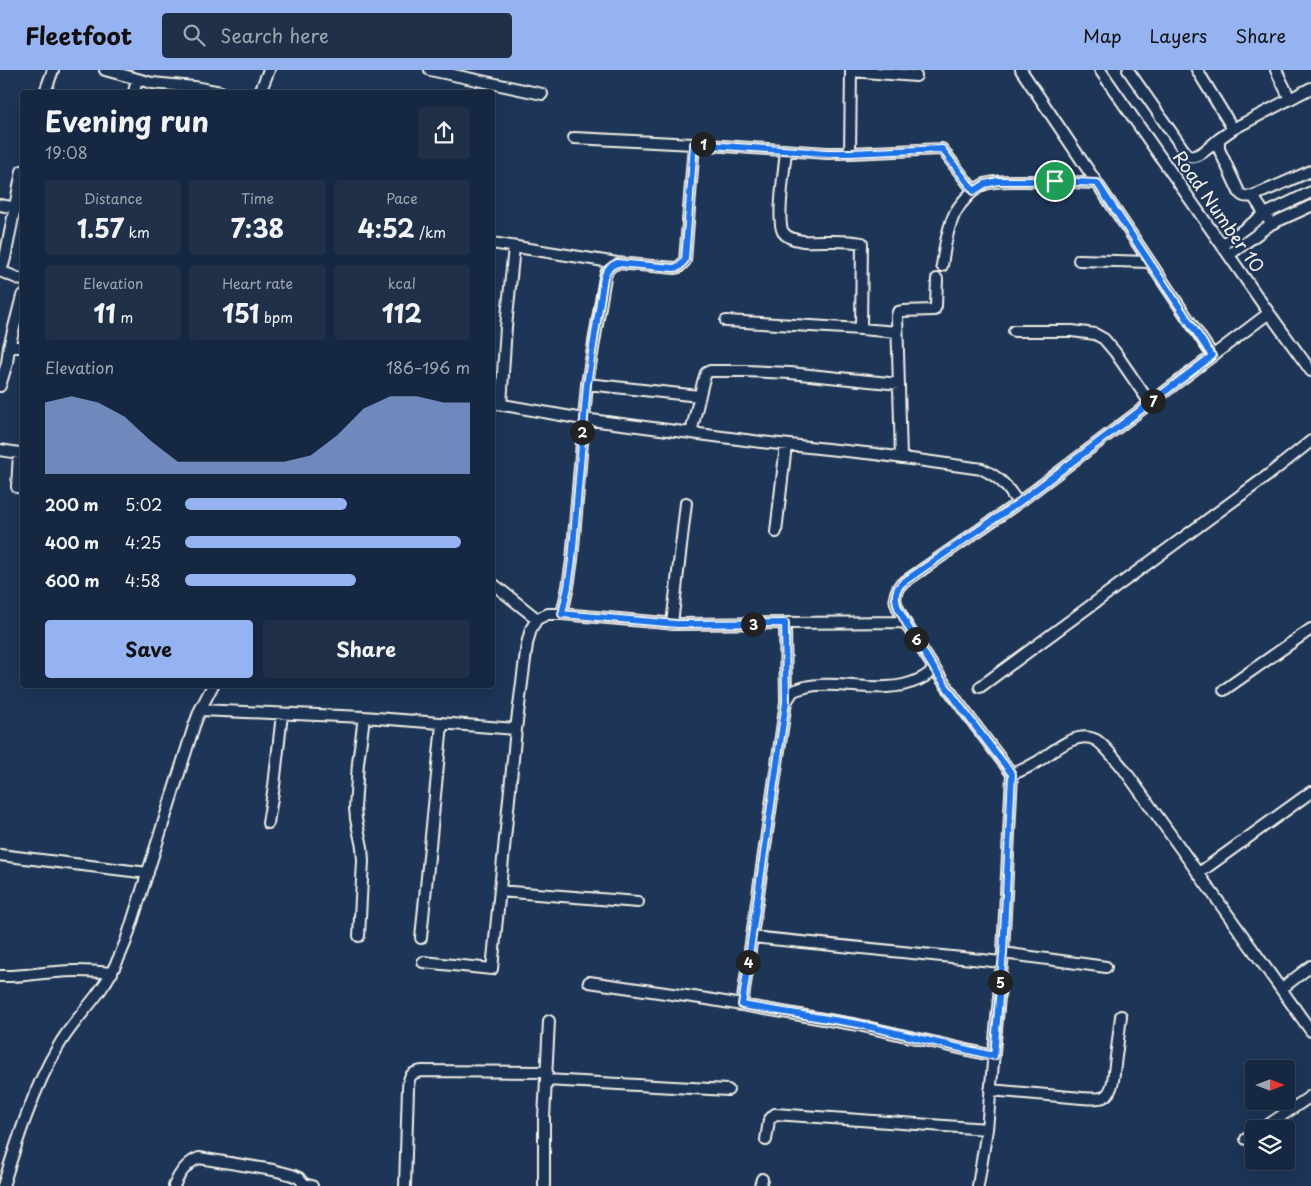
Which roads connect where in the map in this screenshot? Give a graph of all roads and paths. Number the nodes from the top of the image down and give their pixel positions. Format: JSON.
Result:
{"nodes":[{"id":1,"x":53,"y":70,"type":"edge"},
{"id":2,"x":105,"y":70,"type":"edge"},
{"id":3,"x":269,"y":70,"type":"edge"},
{"id":4,"x":430,"y":70,"type":"edge"},
{"id":5,"x":851,"y":70,"type":"edge"},
{"id":6,"x":1021,"y":70,"type":"edge"},
{"id":7,"x":1100,"y":70,"type":"edge"},
{"id":8,"x":1128,"y":70,"type":"edge"},
{"id":9,"x":1197,"y":70,"type":"edge"},
{"id":10,"x":1276,"y":70,"type":"edge"},
{"id":11,"x":916,"y":76,"type":"dead end"},
{"id":12,"x":137,"y":79,"type":"junction"},
{"id":13,"x":1311,"y":88,"type":"edge"},
{"id":14,"x":46,"y":90,"type":"edge"},
{"id":15,"x":134,"y":90,"type":"edge"},
{"id":16,"x":210,"y":90,"type":"edge"},
{"id":17,"x":261,"y":90,"type":"edge"},
{"id":18,"x":542,"y":94,"type":"dead end"},
{"id":19,"x":1290,"y":99,"type":"junction"},
{"id":20,"x":1233,"y":129,"type":"junction"},
{"id":21,"x":574,"y":138,"type":"dead end"},
{"id":22,"x":1219,"y":139,"type":"junction"},
{"id":23,"x":694,"y":144,"type":"junction"},
{"id":24,"x":786,"y":150,"type":"junction"},
{"id":25,"x":850,"y":153,"type":"junction"},
{"id":26,"x":1311,"y":171,"type":"edge"},
{"id":27,"x":1097,"y":183,"type":"junction"},
{"id":28,"x":974,"y":191,"type":"junction"},
{"id":29,"x":1311,"y":192,"type":"edge"},
{"id":30,"x":1253,"y":196,"type":"junction"},
{"id":31,"x":0,"y":205,"type":"edge"},
{"id":32,"x":1311,"y":206,"type":"edge"},
{"id":33,"x":19,"y":208,"type":"edge"},
{"id":34,"x":1264,"y":214,"type":"junction"},
{"id":35,"x":1271,"y":224,"type":"junction"},
{"id":36,"x":495,"y":244,"type":"edge"},
{"id":37,"x":1222,"y":245,"type":"junction"},
{"id":38,"x":514,"y":247,"type":"junction"},
{"id":39,"x":1229,"y":255,"type":"junction"},
{"id":40,"x":1079,"y":260,"type":"dead end"},
{"id":41,"x":1150,"y":262,"type":"junction"},
{"id":42,"x":617,"y":263,"type":"junction"},
{"id":43,"x":942,"y":266,"type":"dead end"},
{"id":44,"x":0,"y":270,"type":"edge"},
{"id":45,"x":20,"y":279,"type":"edge"},
{"id":46,"x":937,"y":279,"type":"dead end"},
{"id":47,"x":20,"y":304,"type":"edge"},
{"id":48,"x":1269,"y":313,"type":"junction"},
{"id":49,"x":726,"y":321,"type":"dead end"},
{"id":50,"x":861,"y":328,"type":"junction"},
{"id":51,"x":1014,"y":331,"type":"dead end"},
{"id":52,"x":897,"y":332,"type":"junction"},
{"id":53,"x":9,"y":347,"type":"junction"},
{"id":54,"x":20,"y":347,"type":"edge"},
{"id":55,"x":1212,"y":356,"type":"junction"},
{"id":56,"x":1311,"y":371,"type":"edge"},
{"id":57,"x":587,"y":384,"type":"junction"},
{"id":58,"x":899,"y":384,"type":"junction"},
{"id":59,"x":0,"y":386,"type":"edge"},
{"id":60,"x":699,"y":396,"type":"junction"},
{"id":61,"x":1150,"y":403,"type":"junction"},
{"id":62,"x":496,"y":404,"type":"edge"},
{"id":63,"x":583,"y":419,"type":"junction"},
{"id":64,"x":691,"y":433,"type":"junction"},
{"id":65,"x":1311,"y":441,"type":"edge"},
{"id":66,"x":786,"y":445,"type":"junction"},
{"id":67,"x":0,"y":450,"type":"edge"},
{"id":68,"x":901,"y":458,"type":"junction"},
{"id":69,"x":20,"y":488,"type":"edge"},
{"id":70,"x":686,"y":503,"type":"dead end"},
{"id":71,"x":1018,"y":503,"type":"junction"},
{"id":72,"x":776,"y":532,"type":"dead end"},
{"id":73,"x":495,"y":585,"type":"edge"},
{"id":74,"x":562,"y":614,"type":"junction"},
{"id":75,"x":537,"y":619,"type":"junction"},
{"id":76,"x":905,"y":622,"type":"junction"},
{"id":77,"x":785,"y":623,"type":"junction"},
{"id":78,"x":672,"y":624,"type":"junction"},
{"id":79,"x":1311,"y":629,"type":"edge"},
{"id":80,"x":934,"y":670,"type":"junction"},
{"id":81,"x":980,"y":687,"type":"dead end"},
{"id":82,"x":211,"y":688,"type":"edge"},
{"id":83,"x":1224,"y":690,"type":"dead end"},
{"id":84,"x":786,"y":702,"type":"junction"},
{"id":85,"x":200,"y":710,"type":"junction"},
{"id":86,"x":282,"y":714,"type":"junction"},
{"id":87,"x":364,"y":717,"type":"junction"},
{"id":88,"x":442,"y":724,"type":"junction"},
{"id":89,"x":516,"y":729,"type":"junction"},
{"id":90,"x":1012,"y":774,"type":"junction"},
{"id":91,"x":1311,"y":792,"type":"edge"},
{"id":92,"x":268,"y":823,"type":"dead end"},
{"id":93,"x":0,"y":855,"type":"edge"},
{"id":94,"x":148,"y":873,"type":"junction"},
{"id":95,"x":1199,"y":873,"type":"junction"},
{"id":96,"x":500,"y":891,"type":"junction"},
{"id":97,"x":638,"y":902,"type":"dead end"},
{"id":98,"x":359,"y":936,"type":"dead end"},
{"id":99,"x":752,"y":937,"type":"junction"},
{"id":100,"x":421,"y":938,"type":"dead end"},
{"id":101,"x":1002,"y":957,"type":"junction"},
{"id":102,"x":423,"y":962,"type":"dead end"},
{"id":103,"x":1106,"y":966,"type":"dead end"},
{"id":104,"x":1311,"y":966,"type":"edge"},
{"id":105,"x":112,"y":974,"type":"junction"},
{"id":106,"x":0,"y":976,"type":"edge"},
{"id":107,"x":589,"y":982,"type":"dead end"},
{"id":108,"x":1281,"y":989,"type":"junction"},
{"id":109,"x":742,"y":1005,"type":"junction"},
{"id":110,"x":1121,"y":1016,"type":"dead end"},
{"id":111,"x":549,"y":1021,"type":"dead end"},
{"id":112,"x":1311,"y":1032,"type":"edge"},
{"id":113,"x":994,"y":1056,"type":"junction"},
{"id":114,"x":546,"y":1076,"type":"junction"},
{"id":115,"x":728,"y":1090,"type":"dead end"},
{"id":116,"x":990,"y":1090,"type":"junction"},
{"id":117,"x":1311,"y":1096,"type":"edge"},
{"id":118,"x":1275,"y":1120,"type":"edge"},
{"id":119,"x":987,"y":1129,"type":"junction"},
{"id":120,"x":766,"y":1140,"type":"dead end"},
{"id":121,"x":3,"y":1186,"type":"edge"},
{"id":122,"x":174,"y":1186,"type":"edge"},
{"id":123,"x":312,"y":1186,"type":"edge"},
{"id":124,"x":405,"y":1186,"type":"edge"},
{"id":125,"x":544,"y":1186,"type":"edge"},
{"id":126,"x":978,"y":1186,"type":"edge"}],
"edges":[{"from":1,"to":14,"type":"street"},
{"from":2,"to":12,"type":"street"},
{"from":3,"to":17,"type":"street"},
{"from":4,"to":18,"type":"street"},
{"from":5,"to":11,"type":"street"},
{"from":5,"to":25,"type":"street"},
{"from":6,"to":27,"type":"street"},
{"from":7,"to":37,"type":"street","name":"Road Number 10"},
{"from":8,"to":22,"type":"street"},
{"from":9,"to":20,"type":"street"},
{"from":10,"to":19,"type":"street"},
{"from":12,"to":15,"type":"street"},
{"from":12,"to":16,"type":"street"},
{"from":13,"to":19,"type":"street"},
{"from":19,"to":20,"type":"street"},
{"from":20,"to":22,"type":"street"},
{"from":21,"to":23,"type":"street"},
{"from":22,"to":30,"type":"street"},
{"from":23,"to":24,"type":"street"},
{"from":23,"to":42,"type":"street"},
{"from":24,"to":25,"type":"street"},
{"from":24,"to":50,"type":"street"},
{"from":25,"to":28,"type":"street"},
{"from":26,"to":30,"type":"street"},
{"from":27,"to":28,"type":"street"},
{"from":27,"to":41,"type":"street"},
{"from":28,"to":43,"type":"street"},
{"from":29,"to":34,"type":"street"},
{"from":30,"to":34,"type":"street"},
{"from":31,"to":33,"type":"street"},
{"from":32,"to":35,"type":"street"},
{"from":33,"to":44,"type":"street"},
{"from":34,"to":35,"type":"street"},
{"from":34,"to":37,"type":"street"},
{"from":35,"to":39,"type":"street"},
{"from":36,"to":38,"type":"street"},
{"from":37,"to":39,"type":"street","name":"Road Number 10"},
{"from":38,"to":42,"type":"street"},
{"from":38,"to":62,"type":"street"},
{"from":39,"to":48,"type":"street","name":"Road Number 10"},
{"from":40,"to":41,"type":"street"},
{"from":41,"to":55,"type":"street"},
{"from":42,"to":57,"type":"street"},
{"from":44,"to":45,"type":"street"},
{"from":46,"to":52,"type":"street"},
{"from":47,"to":53,"type":"street"},
{"from":48,"to":55,"type":"street"},
{"from":48,"to":56,"type":"street","name":"Road Number 10"},
{"from":49,"to":50,"type":"street"},
{"from":50,"to":52,"type":"street"},
{"from":51,"to":61,"type":"street"},
{"from":52,"to":58,"type":"street"},
{"from":53,"to":54,"type":"street"},
{"from":53,"to":59,"type":"street"},
{"from":55,"to":61,"type":"street"},
{"from":57,"to":60,"type":"street"},
{"from":57,"to":63,"type":"street"},
{"from":58,"to":60,"type":"street"},
{"from":58,"to":68,"type":"street"},
{"from":60,"to":64,"type":"street"},
{"from":61,"to":71,"type":"street"},
{"from":62,"to":63,"type":"street"},
{"from":63,"to":64,"type":"street"},
{"from":63,"to":74,"type":"street"},
{"from":64,"to":66,"type":"street"},
{"from":65,"to":81,"type":"street"},
{"from":66,"to":68,"type":"street"},
{"from":66,"to":72,"type":"street"},
{"from":67,"to":69,"type":"street"},
{"from":68,"to":71,"type":"street"},
{"from":70,"to":78,"type":"street"},
{"from":71,"to":76,"type":"street"},
{"from":73,"to":75,"type":"street"},
{"from":74,"to":75,"type":"street"},
{"from":74,"to":78,"type":"street"},
{"from":75,"to":89,"type":"street"},
{"from":76,"to":77,"type":"street"},
{"from":76,"to":80,"type":"street"},
{"from":77,"to":78,"type":"street"},
{"from":77,"to":84,"type":"street"},
{"from":79,"to":83,"type":"street"},
{"from":80,"to":84,"type":"street"},
{"from":80,"to":90,"type":"street"},
{"from":82,"to":85,"type":"street"},
{"from":84,"to":99,"type":"street"},
{"from":85,"to":86,"type":"street"},
{"from":85,"to":94,"type":"street"},
{"from":86,"to":87,"type":"street"},
{"from":86,"to":92,"type":"street"},
{"from":87,"to":88,"type":"street"},
{"from":87,"to":98,"type":"street"},
{"from":88,"to":89,"type":"street"},
{"from":88,"to":100,"type":"street"},
{"from":89,"to":96,"type":"street"},
{"from":90,"to":95,"type":"street"},
{"from":90,"to":101,"type":"street"},
{"from":91,"to":95,"type":"street"},
{"from":93,"to":94,"type":"street"},
{"from":94,"to":105,"type":"street"},
{"from":95,"to":108,"type":"street"},
{"from":96,"to":97,"type":"street"},
{"from":96,"to":102,"type":"street"},
{"from":99,"to":101,"type":"street"},
{"from":99,"to":109,"type":"street"},
{"from":101,"to":103,"type":"street"},
{"from":101,"to":113,"type":"street"},
{"from":104,"to":108,"type":"street"},
{"from":105,"to":106,"type":"street"},
{"from":105,"to":121,"type":"street"},
{"from":107,"to":109,"type":"street"},
{"from":108,"to":112,"type":"street"},
{"from":109,"to":113,"type":"street"},
{"from":110,"to":116,"type":"street"},
{"from":111,"to":114,"type":"street"},
{"from":113,"to":116,"type":"street"},
{"from":114,"to":115,"type":"street"},
{"from":114,"to":124,"type":"street"},
{"from":114,"to":125,"type":"street"},
{"from":116,"to":119,"type":"street"},
{"from":117,"to":118,"type":"street"},
{"from":119,"to":120,"type":"street"},
{"from":119,"to":126,"type":"street"},
{"from":122,"to":123,"type":"street"}]}
